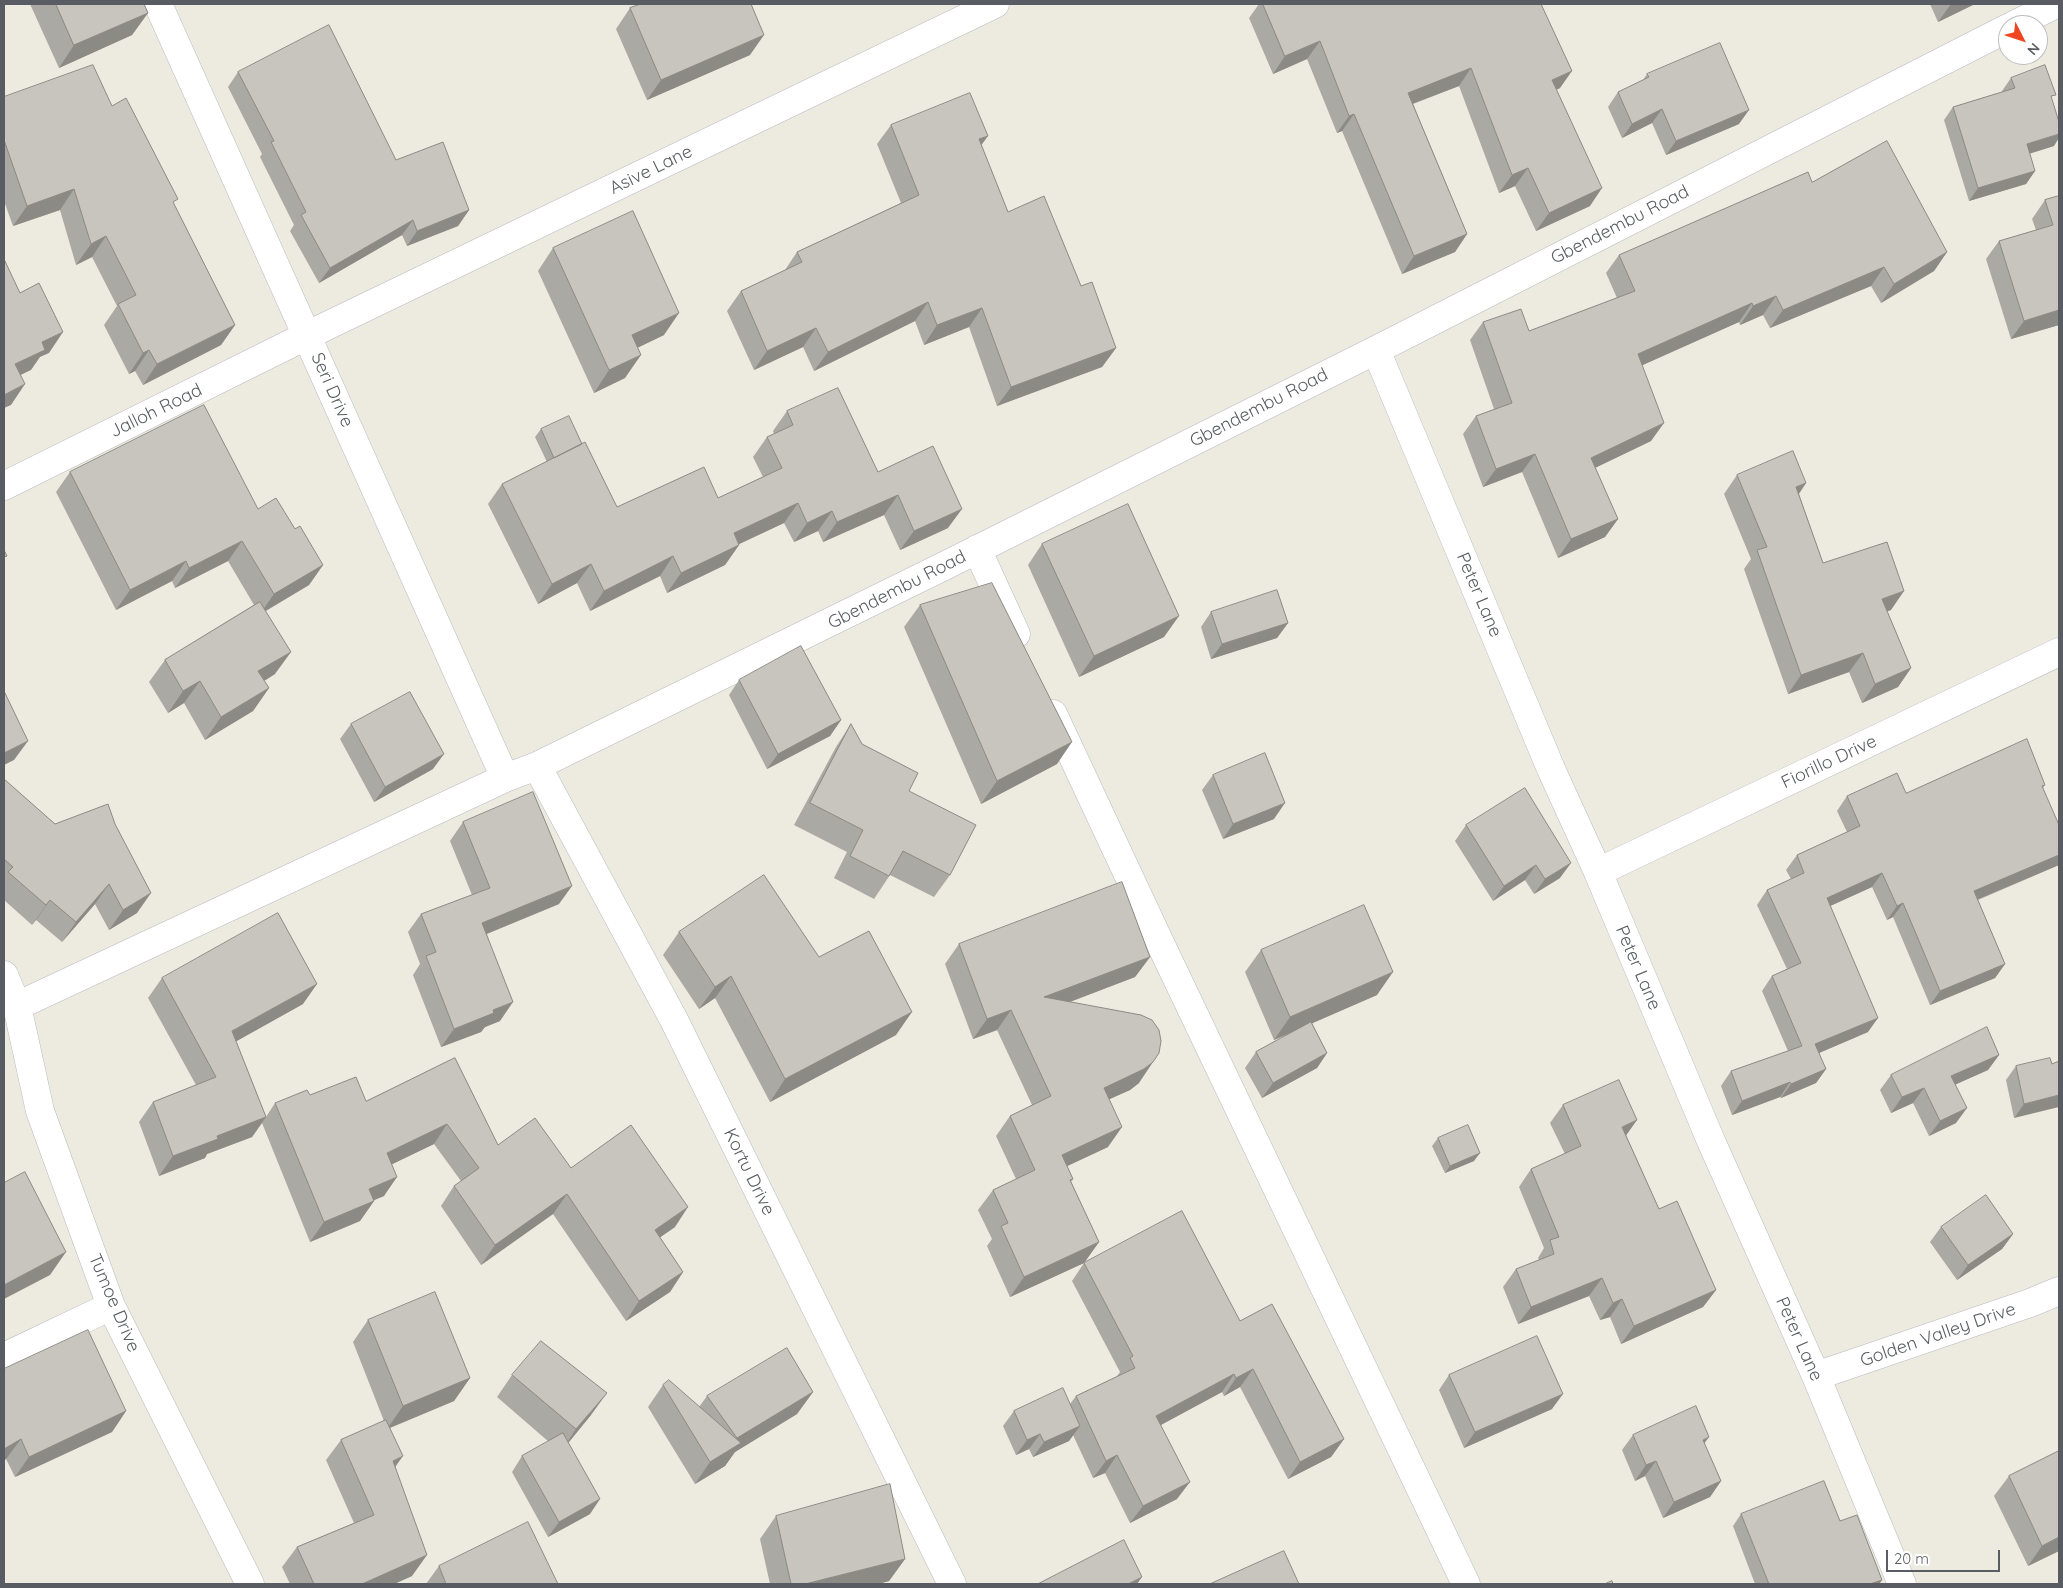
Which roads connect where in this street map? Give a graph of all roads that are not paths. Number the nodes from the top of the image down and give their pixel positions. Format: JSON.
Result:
{"nodes":[{"id":1,"x":158,"y":4,"type":"edge"},
{"id":2,"x":995,"y":4,"type":"edge"},
{"id":3,"x":2056,"y":4,"type":"edge"},
{"id":4,"x":2034,"y":15,"type":"edge"},
{"id":5,"x":1998,"y":33,"type":"edge"},
{"id":6,"x":308,"y":335,"type":"junction"},
{"id":7,"x":1376,"y":350,"type":"junction"},
{"id":8,"x":4,"y":486,"type":"edge"},
{"id":9,"x":977,"y":549,"type":"junction"},
{"id":10,"x":2059,"y":652,"type":"edge"},
{"id":11,"x":1027,"y":657,"type":"edge"},
{"id":12,"x":1044,"y":693,"type":"edge"},
{"id":13,"x":537,"y":766,"type":"junction"},
{"id":14,"x":505,"y":778,"type":"junction"},
{"id":15,"x":1598,"y":872,"type":"junction"},
{"id":16,"x":4,"y":975,"type":"edge"},
{"id":17,"x":17,"y":1006,"type":"junction"},
{"id":18,"x":2059,"y":1291,"type":"edge"},
{"id":19,"x":111,"y":1306,"type":"junction"},
{"id":20,"x":4,"y":1357,"type":"edge"},
{"id":21,"x":1816,"y":1376,"type":"junction"},
{"id":22,"x":250,"y":1584,"type":"edge"},
{"id":23,"x":952,"y":1584,"type":"edge"},
{"id":24,"x":1466,"y":1584,"type":"edge"},
{"id":25,"x":1902,"y":1584,"type":"edge"}],
"edges":[{"from":1,"to":6,"type":"street","name":"Seri Drive"},
{"from":2,"to":6,"type":"street","name":"Asive Lane"},
{"from":3,"to":4,"type":"street"},
{"from":5,"to":7,"type":"street","name":"Gbendembu Road"},
{"from":6,"to":8,"type":"street","name":"Jalloh Road"},
{"from":6,"to":14,"type":"street","name":"Seri Drive"},
{"from":7,"to":9,"type":"street","name":"Gbendembu Road"},
{"from":7,"to":15,"type":"street","name":"Peter Lane"},
{"from":9,"to":11,"type":"street"},
{"from":9,"to":13,"type":"street","name":"Gbendembu Road"},
{"from":10,"to":15,"type":"street","name":"Fiorillo Drive"},
{"from":12,"to":24,"type":"street"},
{"from":13,"to":14,"type":"street","name":"Gbendembu Road"},
{"from":13,"to":23,"type":"street","name":"Kortu Drive"},
{"from":14,"to":17,"type":"street","name":"Gbendembu Road"},
{"from":15,"to":21,"type":"street","name":"Peter Lane"},
{"from":16,"to":17,"type":"street","name":"Tumoe Drive"},
{"from":17,"to":19,"type":"street","name":"Tumoe Drive"},
{"from":18,"to":21,"type":"street","name":"Golden Valley Drive"},
{"from":19,"to":20,"type":"street"},
{"from":19,"to":22,"type":"street","name":"Tumoe Drive"},
{"from":21,"to":25,"type":"street","name":"Peter Lane"}]}
